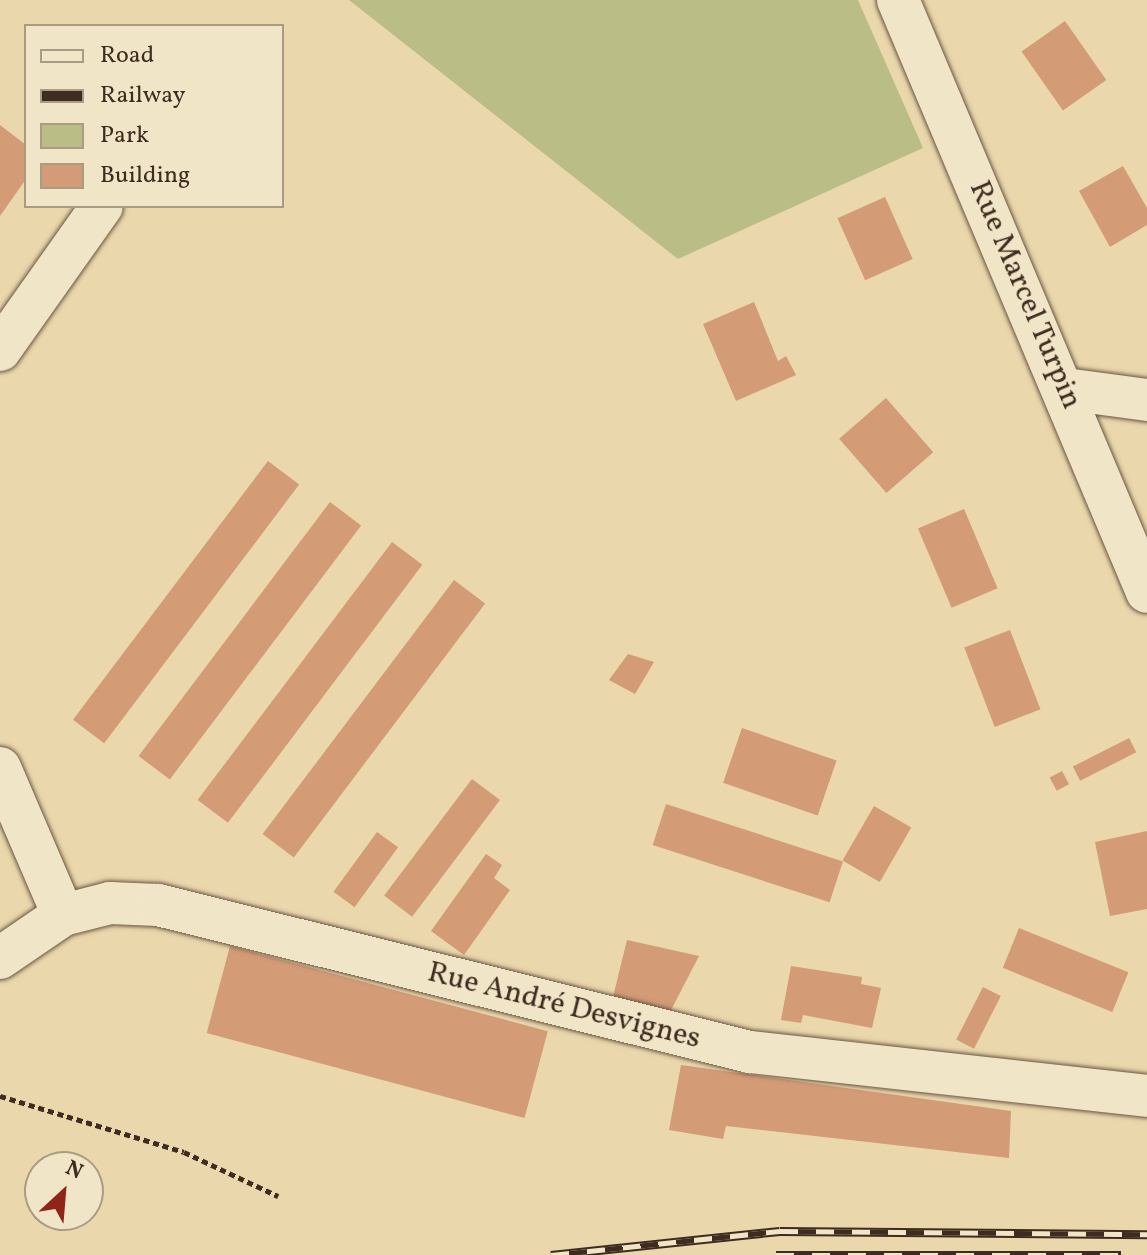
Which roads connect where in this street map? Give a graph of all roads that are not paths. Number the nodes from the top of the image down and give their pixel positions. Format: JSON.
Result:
{"nodes":[{"id":1,"x":898,"y":0,"type":"edge"},
{"id":2,"x":101,"y":208,"type":"edge"},
{"id":3,"x":0,"y":350,"type":"edge"},
{"id":4,"x":1065,"y":389,"type":"junction"},
{"id":5,"x":1147,"y":400,"type":"edge"},
{"id":6,"x":1147,"y":592,"type":"edge"},
{"id":7,"x":0,"y":768,"type":"edge"},
{"id":8,"x":63,"y":915,"type":"junction"},
{"id":9,"x":0,"y":958,"type":"edge"},
{"id":10,"x":1147,"y":1096,"type":"edge"}],
"edges":[{"from":1,"to":4,"type":"street","name":"Rue Marcel Turpin"},
{"from":2,"to":3,"type":"street"},
{"from":4,"to":5,"type":"street"},
{"from":4,"to":6,"type":"street","name":"Rue Marcel Turpin"},
{"from":7,"to":8,"type":"street"},
{"from":8,"to":9,"type":"street","name":"Rue André Desvignes"},
{"from":8,"to":10,"type":"street","name":"Rue André Desvignes"}]}
